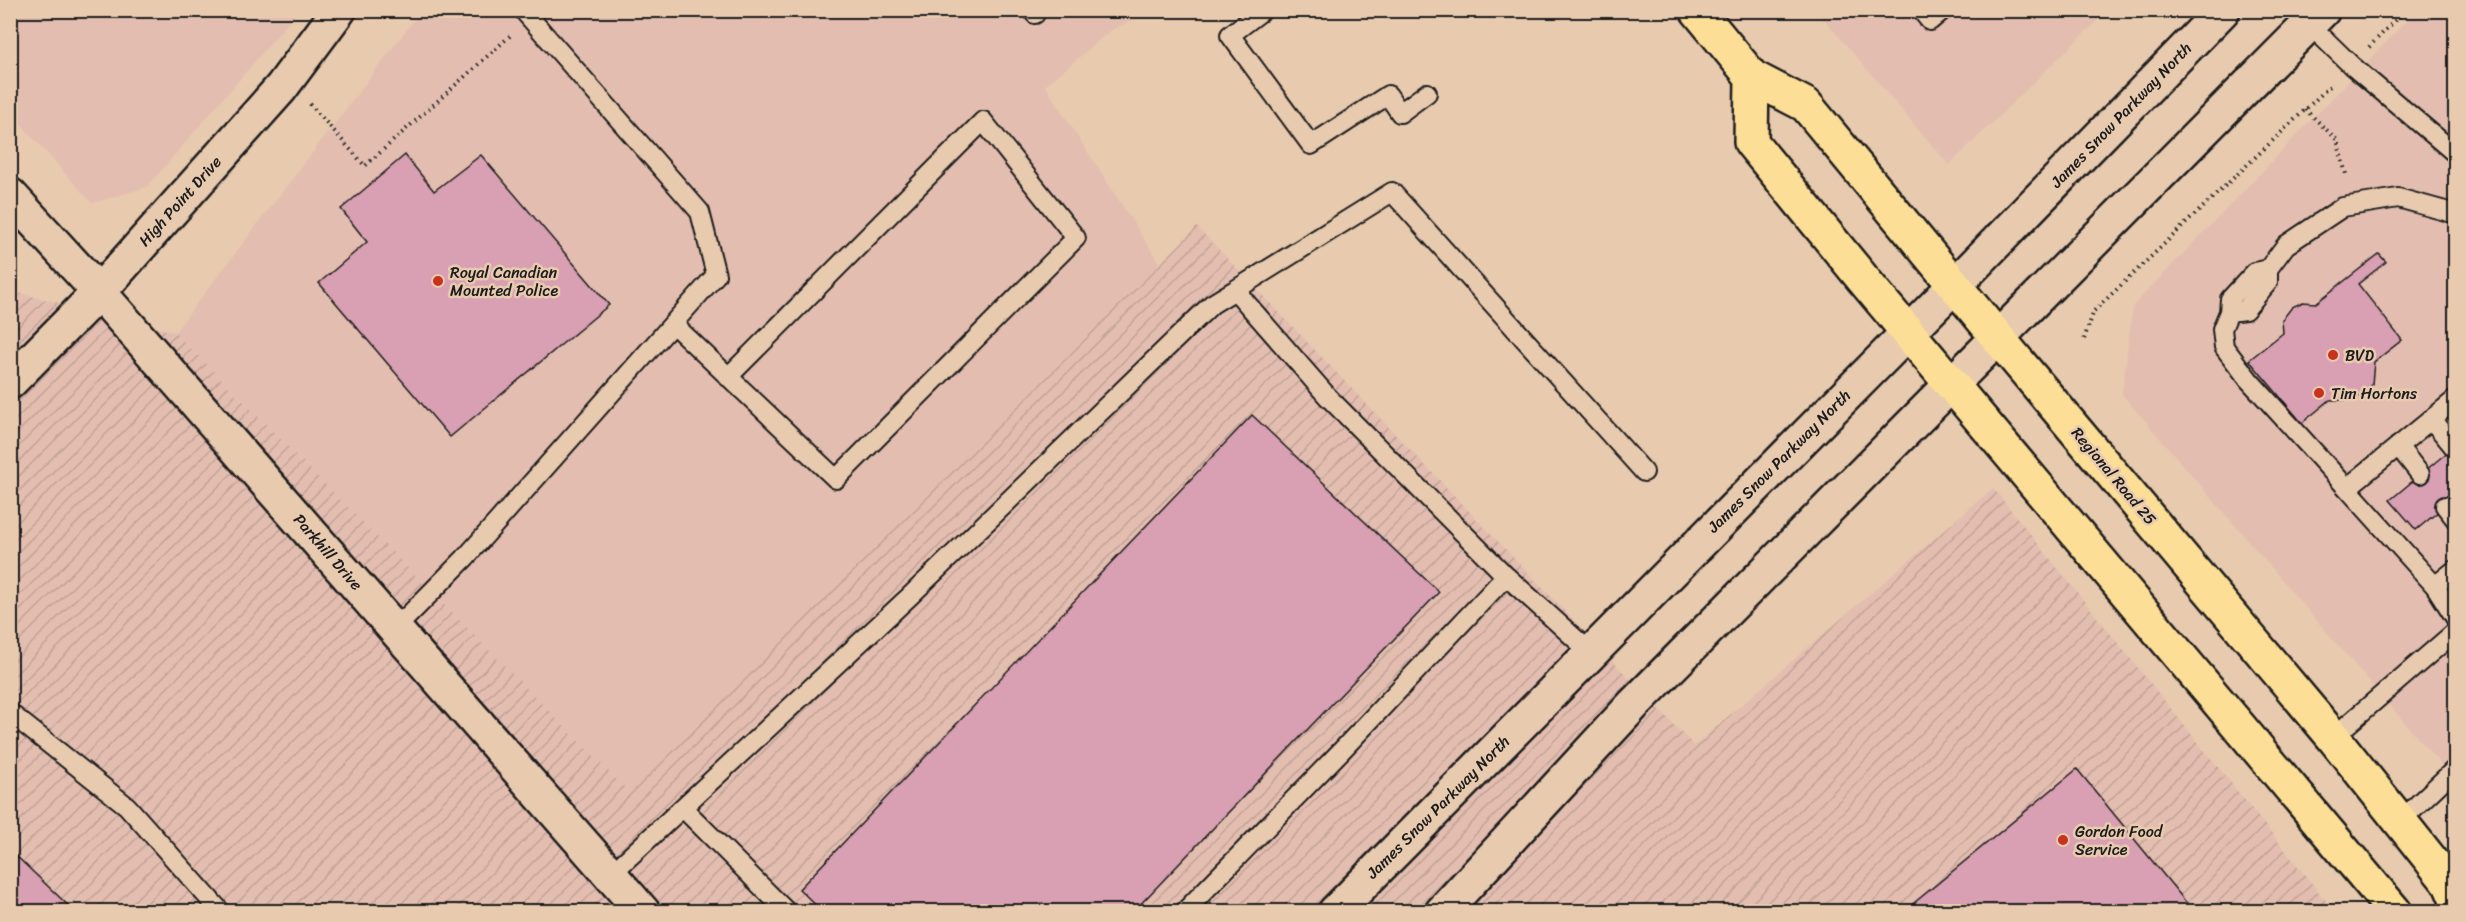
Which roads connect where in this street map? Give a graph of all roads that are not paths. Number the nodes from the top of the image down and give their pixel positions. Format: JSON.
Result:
{"nodes":[{"id":1,"x":339,"y":10,"type":"edge"},
{"id":2,"x":1263,"y":10,"type":"edge"},
{"id":3,"x":1697,"y":10,"type":"edge"},
{"id":4,"x":1921,"y":10,"type":"edge"},
{"id":5,"x":1943,"y":10,"type":"edge"},
{"id":6,"x":2223,"y":10,"type":"edge"},
{"id":7,"x":526,"y":14,"type":"edge"},
{"id":8,"x":2316,"y":17,"type":"edge"},
{"id":9,"x":1752,"y":76,"type":"junction"},
{"id":10,"x":1427,"y":93,"type":"dead end"},
{"id":11,"x":2456,"y":154,"type":"edge"},
{"id":12,"x":10,"y":195,"type":"edge"},
{"id":13,"x":2456,"y":214,"type":"edge"},
{"id":14,"x":1955,"y":285,"type":"junction"},
{"id":15,"x":1235,"y":290,"type":"junction"},
{"id":16,"x":99,"y":291,"type":"junction"},
{"id":17,"x":673,"y":324,"type":"junction"},
{"id":18,"x":1908,"y":331,"type":"junction"},
{"id":19,"x":1998,"y":338,"type":"junction"},
{"id":20,"x":728,"y":376,"type":"junction"},
{"id":21,"x":10,"y":382,"type":"edge"},
{"id":22,"x":1952,"y":383,"type":"junction"},
{"id":23,"x":2456,"y":399,"type":"edge"},
{"id":24,"x":2431,"y":419,"type":"junction"},
{"id":25,"x":2398,"y":446,"type":"junction"},
{"id":26,"x":2454,"y":447,"type":"edge"},
{"id":27,"x":1644,"y":472,"type":"dead end"},
{"id":28,"x":2420,"y":474,"type":"dead end"},
{"id":29,"x":2347,"y":488,"type":"junction"},
{"id":30,"x":2456,"y":569,"type":"edge"},
{"id":31,"x":1506,"y":576,"type":"junction"},
{"id":32,"x":2434,"y":586,"type":"junction"},
{"id":33,"x":2456,"y":620,"type":"edge"},
{"id":34,"x":395,"y":629,"type":"junction"},
{"id":35,"x":2456,"y":631,"type":"edge"},
{"id":36,"x":1591,"y":653,"type":"junction"},
{"id":37,"x":10,"y":713,"type":"edge"},
{"id":38,"x":2333,"y":737,"type":"junction"},
{"id":39,"x":2456,"y":768,"type":"edge"},
{"id":40,"x":683,"y":808,"type":"junction"},
{"id":41,"x":2399,"y":822,"type":"junction"},
{"id":42,"x":611,"y":874,"type":"junction"},
{"id":43,"x":2456,"y":898,"type":"edge"},
{"id":44,"x":221,"y":912,"type":"edge"},
{"id":45,"x":643,"y":912,"type":"edge"},
{"id":46,"x":787,"y":912,"type":"edge"},
{"id":47,"x":1184,"y":912,"type":"edge"},
{"id":48,"x":1335,"y":912,"type":"edge"},
{"id":49,"x":1442,"y":912,"type":"edge"},
{"id":50,"x":2394,"y":912,"type":"edge"}],
"edges":[{"from":1,"to":16,"type":"main road","name":"High Point Drive"},
{"from":2,"to":10,"type":"lane"},
{"from":3,"to":9,"type":"main road","name":"Regional Road 25"},
{"from":4,"to":5,"type":"lane"},
{"from":6,"to":14,"type":"main road","name":"James Snow Parkway North"},
{"from":7,"to":17,"type":"lane"},
{"from":8,"to":11,"type":"lane"},
{"from":8,"to":19,"type":"main road"},
{"from":9,"to":14,"type":"main road","name":"Regional Road 25"},
{"from":9,"to":18,"type":"main road"},
{"from":12,"to":16,"type":"main road","name":"Parkhill Drive"},
{"from":13,"to":29,"type":"lane"},
{"from":14,"to":18,"type":"main road","name":"James Snow Parkway North"},
{"from":14,"to":19,"type":"main road","name":"Regional Road 25"},
{"from":15,"to":27,"type":"lane"},
{"from":15,"to":31,"type":"lane"},
{"from":15,"to":40,"type":"lane"},
{"from":16,"to":21,"type":"main road","name":"High Point Drive"},
{"from":16,"to":34,"type":"main road","name":"Parkhill Drive"},
{"from":17,"to":20,"type":"lane"},
{"from":17,"to":34,"type":"lane"},
{"from":18,"to":22,"type":"main road"},
{"from":18,"to":36,"type":"main road","name":"James Snow Parkway North"},
{"from":19,"to":22,"type":"main road"},
{"from":19,"to":38,"type":"main road","name":"Regional Road 25"},
{"from":20,"to":20,"type":"lane"},
{"from":22,"to":49,"type":"main road"},
{"from":22,"to":50,"type":"main road"},
{"from":23,"to":24,"type":"lane"},
{"from":24,"to":25,"type":"lane"},
{"from":24,"to":26,"type":"lane"},
{"from":25,"to":28,"type":"lane"},
{"from":25,"to":29,"type":"lane"},
{"from":29,"to":32,"type":"lane"},
{"from":30,"to":32,"type":"lane"},
{"from":31,"to":36,"type":"lane"},
{"from":31,"to":47,"type":"lane"},
{"from":32,"to":33,"type":"lane"},
{"from":34,"to":42,"type":"main road","name":"Parkhill Drive"},
{"from":35,"to":38,"type":"lane"},
{"from":36,"to":48,"type":"main road","name":"James Snow Parkway North"},
{"from":37,"to":44,"type":"lane"},
{"from":38,"to":41,"type":"main road","name":"Regional Road 25"},
{"from":39,"to":41,"type":"lane"},
{"from":40,"to":42,"type":"lane"},
{"from":40,"to":46,"type":"lane"},
{"from":41,"to":43,"type":"main road","name":"Regional Road 25"},
{"from":42,"to":45,"type":"main road","name":"Parkhill Drive"}]}
